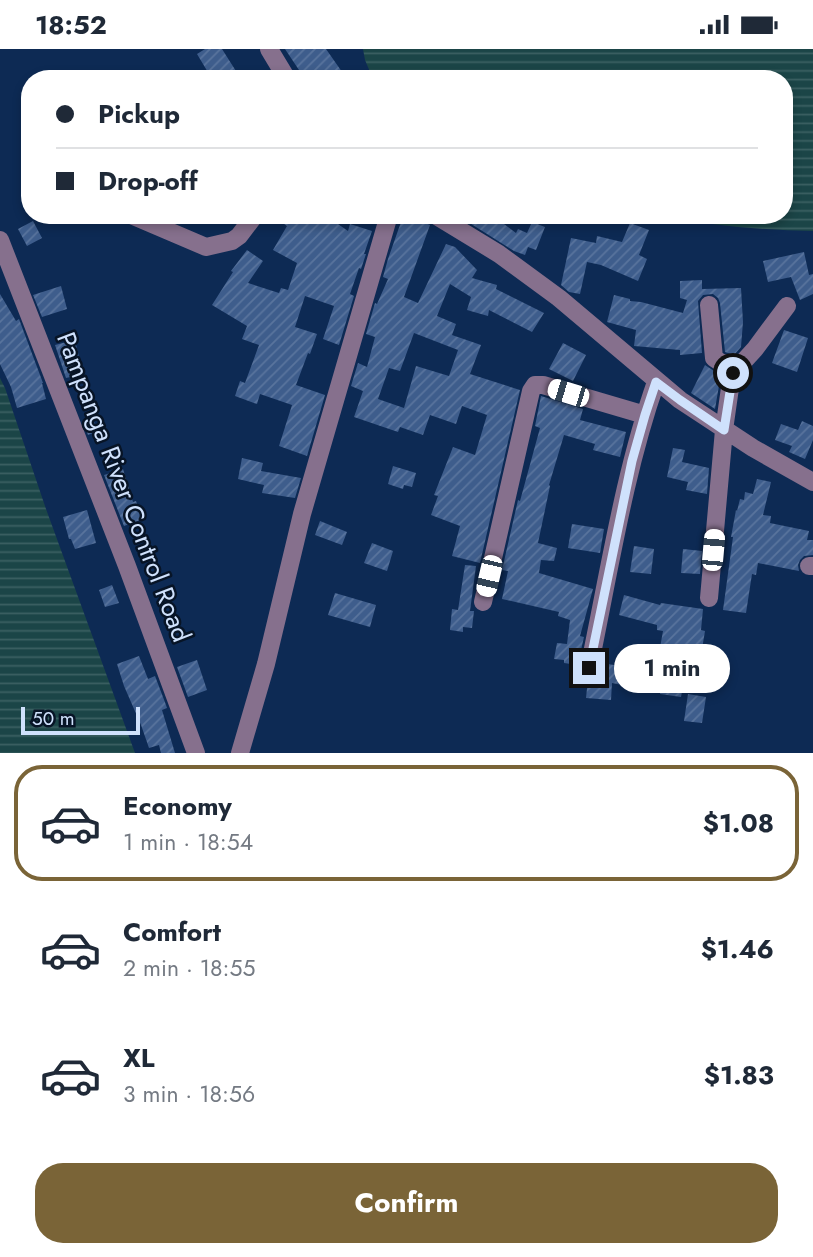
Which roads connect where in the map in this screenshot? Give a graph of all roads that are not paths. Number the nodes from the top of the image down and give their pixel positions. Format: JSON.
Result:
{"nodes":[{"id":1,"x":269,"y":49,"type":"edge"},
{"id":2,"x":282,"y":70,"type":"edge"},
{"id":3,"x":152,"y":224,"type":"edge"},
{"id":4,"x":249,"y":224,"type":"edge"},
{"id":5,"x":386,"y":224,"type":"edge"},
{"id":6,"x":450,"y":224,"type":"edge"},
{"id":7,"x":0,"y":240,"type":"edge"},
{"id":8,"x":709,"y":305,"type":"dead end"},
{"id":9,"x":787,"y":306,"type":"dead end"},
{"id":10,"x":739,"y":368,"type":"junction"},
{"id":11,"x":656,"y":382,"type":"junction"},
{"id":12,"x":645,"y":415,"type":"junction"},
{"id":13,"x":724,"y":430,"type":"junction"},
{"id":14,"x":813,"y":482,"type":"edge"},
{"id":15,"x":709,"y":598,"type":"dead end"},
{"id":16,"x":482,"y":602,"type":"dead end"},
{"id":17,"x":589,"y":668,"type":"dead end"},
{"id":18,"x":196,"y":753,"type":"edge"},
{"id":19,"x":240,"y":753,"type":"edge"}],
"edges":[{"from":1,"to":2,"type":"street"},
{"from":3,"to":4,"type":"street"},
{"from":5,"to":19,"type":"street"},
{"from":6,"to":11,"type":"street"},
{"from":7,"to":18,"type":"street","name":"Pampanga River Control Road"},
{"from":8,"to":10,"type":"street"},
{"from":9,"to":10,"type":"street"},
{"from":10,"to":13,"type":"street"},
{"from":11,"to":12,"type":"street"},
{"from":11,"to":13,"type":"street"},
{"from":12,"to":16,"type":"street"},
{"from":12,"to":17,"type":"street"},
{"from":13,"to":14,"type":"street"},
{"from":13,"to":15,"type":"street"}]}
